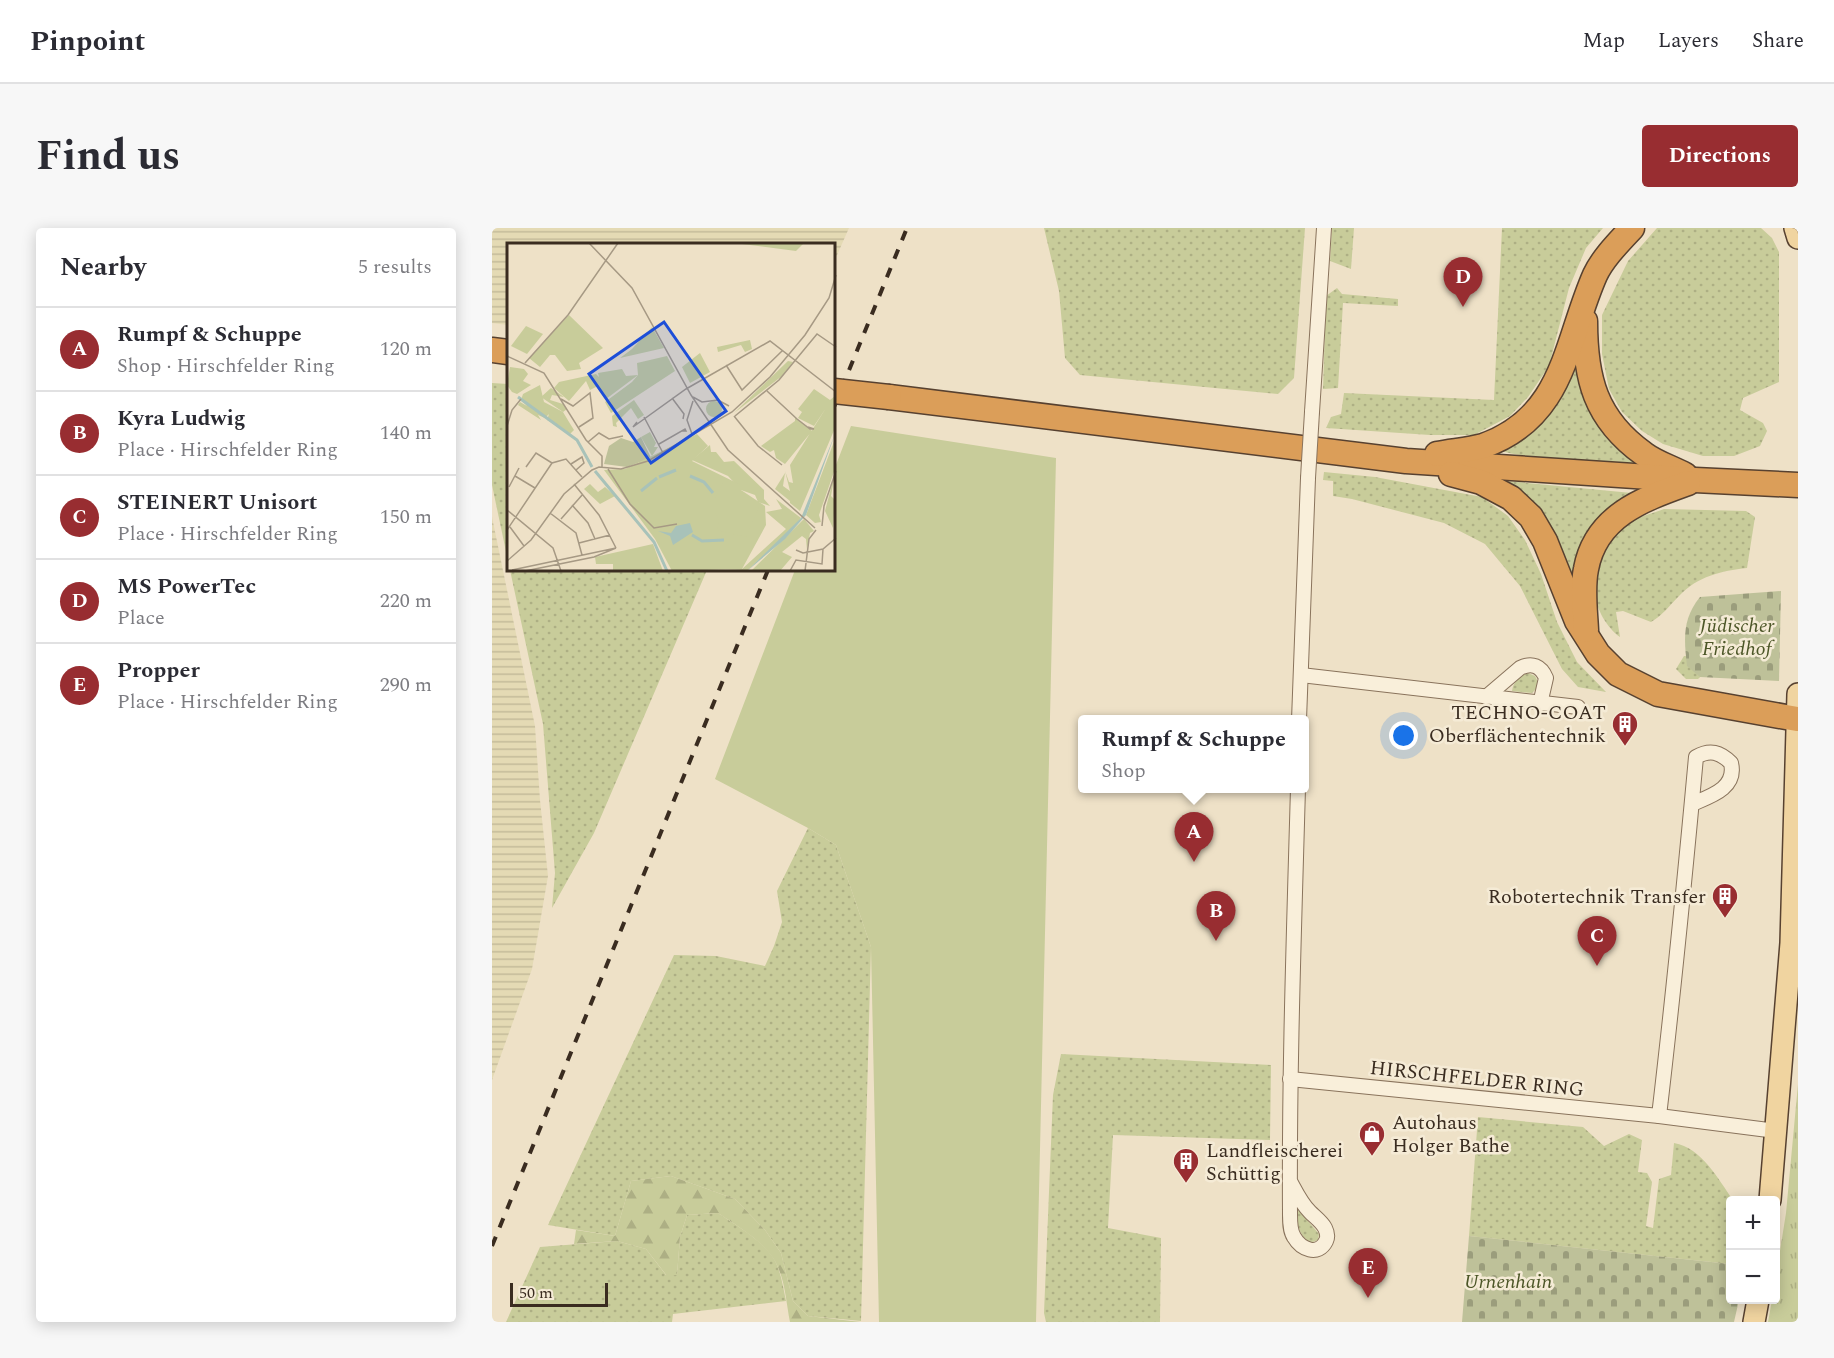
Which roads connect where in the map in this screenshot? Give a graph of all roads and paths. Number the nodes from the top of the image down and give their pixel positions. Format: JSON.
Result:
{"nodes":[{"id":1,"x":1324,"y":228,"type":"edge"},
{"id":2,"x":1632,"y":228,"type":"edge"},
{"id":3,"x":1795,"y":228,"type":"edge"},
{"id":4,"x":1798,"y":238,"type":"edge"},
{"id":5,"x":1585,"y":302,"type":"junction"},
{"id":6,"x":492,"y":350,"type":"edge"},
{"id":7,"x":507,"y":352,"type":"edge"},
{"id":8,"x":836,"y":391,"type":"edge"},
{"id":9,"x":1406,"y":461,"type":"junction"},
{"id":10,"x":1695,"y":480,"type":"junction"},
{"id":11,"x":1798,"y":484,"type":"edge"},
{"id":12,"x":1586,"y":635,"type":"junction"},
{"id":13,"x":1300,"y":675,"type":"junction"},
{"id":14,"x":1798,"y":694,"type":"edge"},
{"id":15,"x":1486,"y":697,"type":"junction"},
{"id":16,"x":1540,"y":704,"type":"junction"},
{"id":17,"x":1578,"y":707,"type":"dead end"},
{"id":18,"x":1299,"y":715,"type":"edge"},
{"id":19,"x":1797,"y":719,"type":"edge"},
{"id":20,"x":1298,"y":793,"type":"edge"},
{"id":21,"x":1692,"y":804,"type":"dead end"},
{"id":22,"x":1290,"y":1079,"type":"junction"},
{"id":23,"x":1659,"y":1116,"type":"junction"},
{"id":24,"x":1776,"y":1131,"type":"junction"},
{"id":25,"x":1290,"y":1181,"type":"junction"},
{"id":26,"x":1770,"y":1196,"type":"edge"},
{"id":27,"x":1757,"y":1304,"type":"edge"},
{"id":28,"x":1754,"y":1322,"type":"edge"}],
"edges":[{"from":1,"to":13,"type":"street","bridge":true},
{"from":2,"to":5,"type":"highway"},
{"from":3,"to":4,"type":"main road"},
{"from":5,"to":9,"type":"highway"},
{"from":5,"to":10,"type":"highway"},
{"from":6,"to":7,"type":"highway"},
{"from":8,"to":9,"type":"highway","bridge":true},
{"from":9,"to":10,"type":"highway"},
{"from":9,"to":12,"type":"highway"},
{"from":10,"to":11,"type":"highway"},
{"from":10,"to":12,"type":"highway"},
{"from":12,"to":19,"type":"highway"},
{"from":13,"to":15,"type":"street"},
{"from":13,"to":18,"type":"street"},
{"from":14,"to":19,"type":"main road"},
{"from":15,"to":16,"type":"street"},
{"from":15,"to":16,"type":"street"},
{"from":16,"to":17,"type":"street"},
{"from":19,"to":24,"type":"main road"},
{"from":20,"to":22,"type":"street"},
{"from":21,"to":23,"type":"street"},
{"from":22,"to":23,"type":"street","name":"HIRSCHFELDER RING"},
{"from":22,"to":25,"type":"street"},
{"from":23,"to":24,"type":"street","name":"HIRSCHFELDER RING"},
{"from":24,"to":26,"type":"main road"},
{"from":25,"to":25,"type":"street"},
{"from":27,"to":28,"type":"main road"}]}
